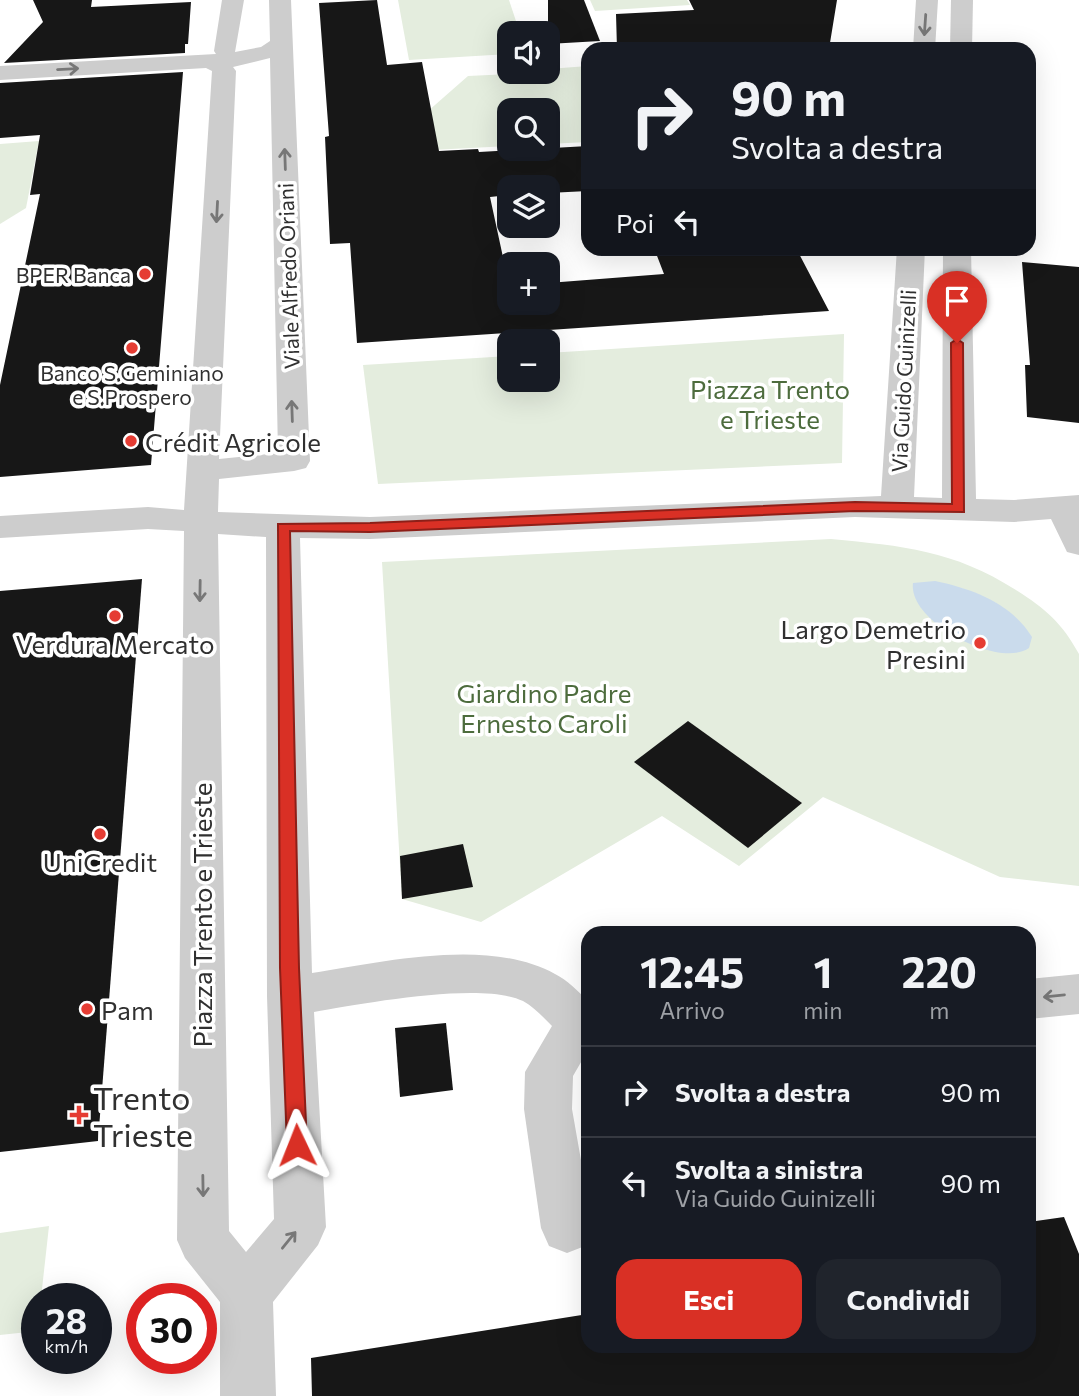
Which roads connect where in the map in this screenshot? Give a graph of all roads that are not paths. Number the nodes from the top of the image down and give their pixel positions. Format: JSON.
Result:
{"nodes":[{"id":1,"x":233,"y":0,"type":"edge"},
{"id":2,"x":280,"y":0,"type":"edge"},
{"id":3,"x":927,"y":0,"type":"edge"},
{"id":4,"x":961,"y":0,"type":"edge"},
{"id":5,"x":924,"y":42,"type":"edge"},
{"id":6,"x":961,"y":42,"type":"edge"},
{"id":7,"x":282,"y":43,"type":"junction"},
{"id":8,"x":215,"y":56,"type":"junction"},
{"id":9,"x":0,"y":73,"type":"edge"},
{"id":10,"x":910,"y":256,"type":"edge"},
{"id":11,"x":956,"y":256,"type":"edge"},
{"id":12,"x":203,"y":471,"type":"junction"},
{"id":13,"x":897,"y":506,"type":"junction"},
{"id":14,"x":1071,"y":507,"type":"edge"},
{"id":15,"x":960,"y":509,"type":"junction"},
{"id":16,"x":202,"y":523,"type":"junction"},
{"id":17,"x":0,"y":527,"type":"edge"},
{"id":18,"x":283,"y":527,"type":"junction"},
{"id":19,"x":1079,"y":544,"type":"edge"},
{"id":20,"x":1079,"y":994,"type":"edge"},
{"id":21,"x":290,"y":996,"type":"junction"},
{"id":22,"x":1036,"y":998,"type":"edge"},
{"id":23,"x":581,"y":1021,"type":"edge"},
{"id":24,"x":581,"y":1027,"type":"edge"},
{"id":25,"x":567,"y":1228,"type":"dead end"},
{"id":26,"x":246,"y":1293,"type":"junction"},
{"id":27,"x":248,"y":1396,"type":"edge"}],
"edges":[{"from":1,"to":8,"type":"street"},
{"from":2,"to":7,"type":"street","name":"Viale Alfredo Oriani"},
{"from":3,"to":5,"type":"street","one_way":true},
{"from":4,"to":6,"type":"street"},
{"from":7,"to":8,"type":"street"},
{"from":12,"to":7,"type":"street","name":"Viale Alfredo Oriani","one_way":true},
{"from":9,"to":8,"type":"street","one_way":true},
{"from":8,"to":12,"type":"street","one_way":true},
{"from":10,"to":13,"type":"street","name":"Via Guido Guinizelli"},
{"from":11,"to":15,"type":"street","name":"Via Guido Guinizelli"},
{"from":12,"to":16,"type":"street"},
{"from":13,"to":15,"type":"street"},
{"from":13,"to":18,"type":"street"},
{"from":14,"to":15,"type":"street"},
{"from":14,"to":19,"type":"street"},
{"from":16,"to":17,"type":"street"},
{"from":16,"to":18,"type":"street"},
{"from":16,"to":26,"type":"street","name":"Piazza Trento e Trieste","one_way":true},
{"from":18,"to":21,"type":"street"},
{"from":20,"to":22,"type":"street","one_way":true},
{"from":21,"to":23,"type":"street"},
{"from":26,"to":21,"type":"street","one_way":true},
{"from":24,"to":25,"type":"street"},
{"from":26,"to":27,"type":"street"}]}
